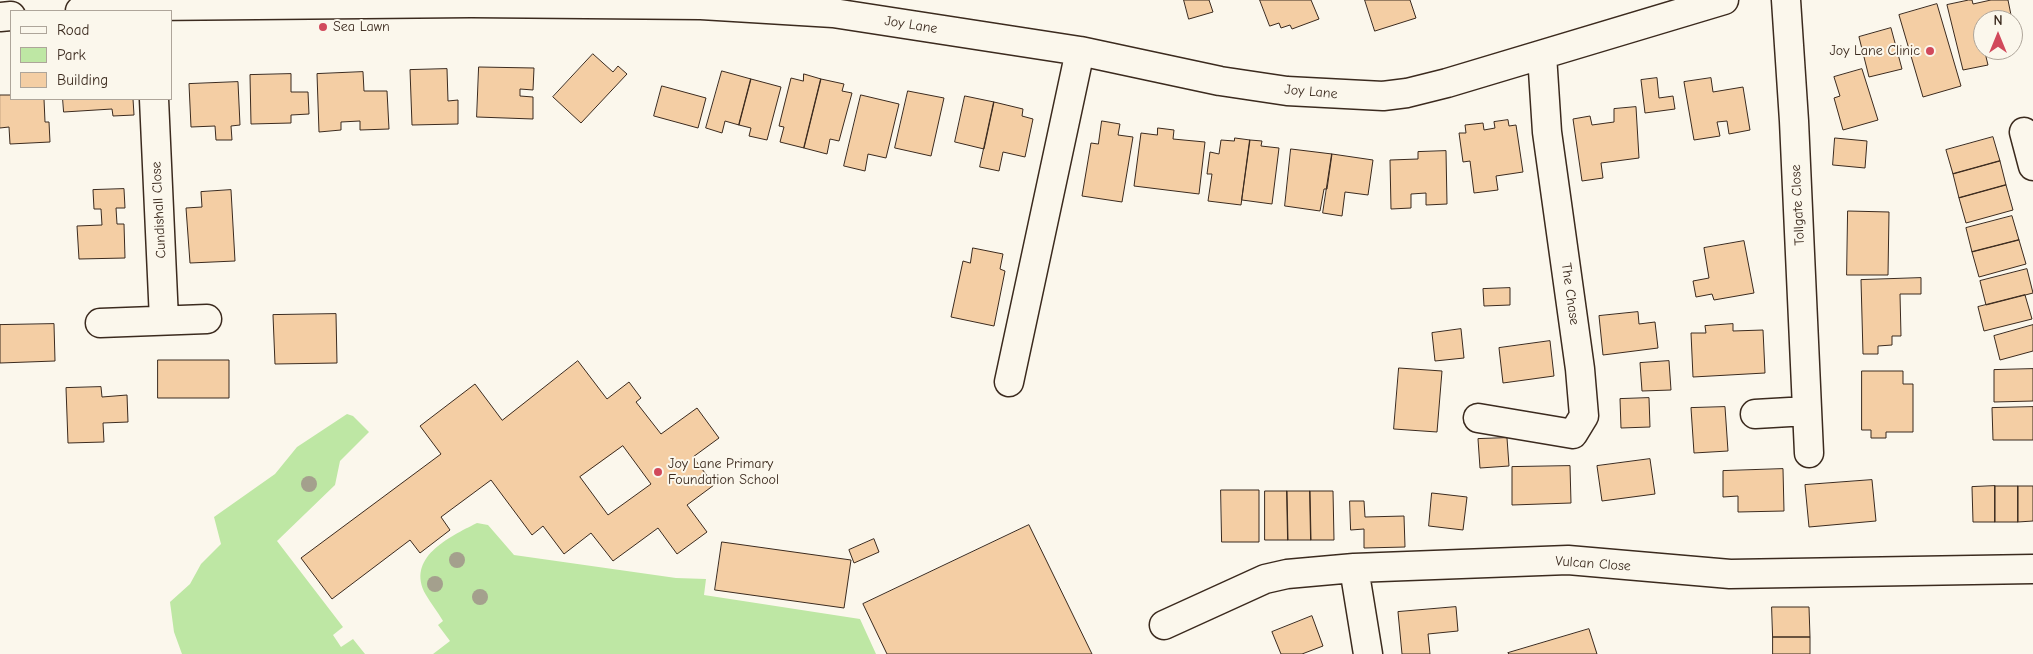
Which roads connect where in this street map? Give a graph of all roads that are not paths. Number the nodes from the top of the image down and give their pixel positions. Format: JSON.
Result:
{"nodes":[{"id":1,"x":1724,"y":0,"type":"edge"},
{"id":2,"x":1786,"y":0,"type":"edge"},
{"id":3,"x":150,"y":9,"type":"edge"},
{"id":4,"x":115,"y":10,"type":"edge"},
{"id":5,"x":1080,"y":51,"type":"junction"},
{"id":6,"x":1542,"y":55,"type":"junction"},
{"id":7,"x":154,"y":100,"type":"edge"},
{"id":8,"x":2024,"y":132,"type":"dead end"},
{"id":9,"x":2033,"y":166,"type":"edge"},
{"id":10,"x":208,"y":319,"type":"dead end"},
{"id":11,"x":164,"y":320,"type":"junction"},
{"id":12,"x":100,"y":323,"type":"dead end"},
{"id":13,"x":1009,"y":382,"type":"dead end"},
{"id":14,"x":1807,"y":411,"type":"junction"},
{"id":15,"x":1755,"y":414,"type":"dead end"},
{"id":16,"x":1478,"y":418,"type":"dead end"},
{"id":17,"x":1809,"y":453,"type":"dead end"},
{"id":18,"x":1354,"y":568,"type":"junction"},
{"id":19,"x":2033,"y":569,"type":"edge"},
{"id":20,"x":1164,"y":625,"type":"dead end"},
{"id":21,"x":1368,"y":654,"type":"edge"}],
"edges":[{"from":1,"to":6,"type":"street","name":"Joy Lane"},
{"from":2,"to":14,"type":"street","name":"Tollgate Close"},
{"from":3,"to":4,"type":"street","name":"Joy Lane"},
{"from":3,"to":5,"type":"street","name":"Joy Lane"},
{"from":5,"to":6,"type":"street","name":"Joy Lane"},
{"from":5,"to":13,"type":"street"},
{"from":6,"to":16,"type":"street","name":"The Chase"},
{"from":7,"to":11,"type":"street","name":"Cundishall Close"},
{"from":8,"to":9,"type":"street"},
{"from":10,"to":11,"type":"street"},
{"from":11,"to":12,"type":"street"},
{"from":14,"to":15,"type":"street"},
{"from":14,"to":17,"type":"street","name":"Tollgate Close"},
{"from":18,"to":19,"type":"street","name":"Vulcan Close"},
{"from":18,"to":20,"type":"street","name":"Vulcan Close"},
{"from":18,"to":21,"type":"street"}]}
